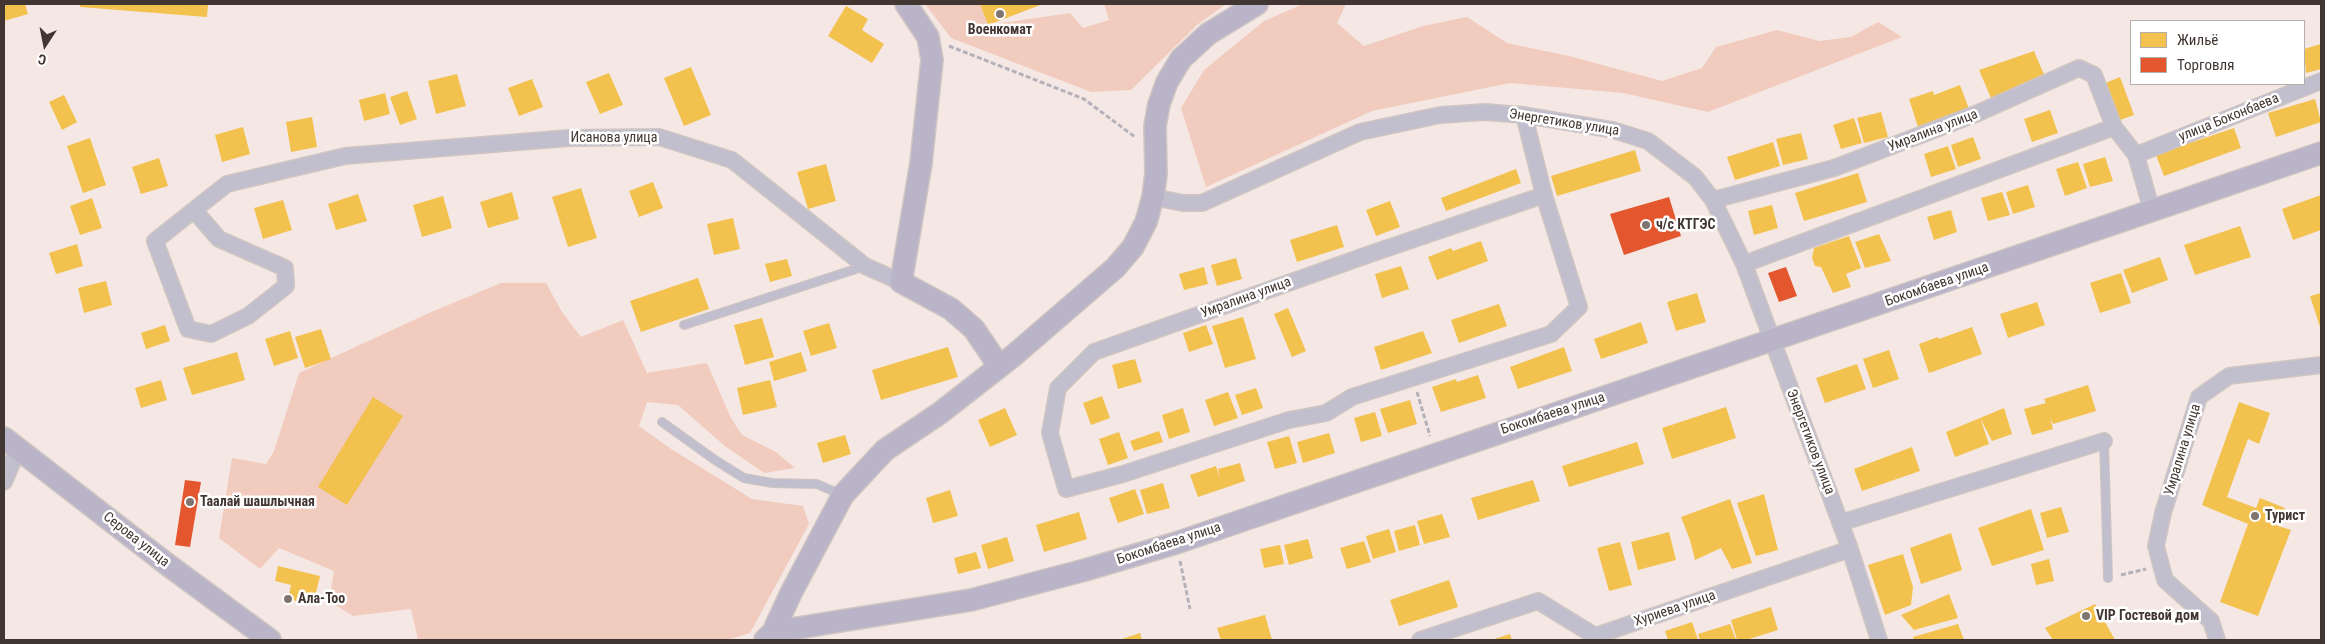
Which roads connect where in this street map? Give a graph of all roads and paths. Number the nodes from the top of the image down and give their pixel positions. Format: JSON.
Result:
{"nodes":[{"id":1,"x":906,"y":4,"type":"edge"},
{"id":2,"x":1257,"y":4,"type":"edge"},
{"id":3,"x":928,"y":37,"type":"junction"},
{"id":4,"x":2321,"y":81,"type":"edge"},
{"id":5,"x":1524,"y":115,"type":"junction"},
{"id":6,"x":2114,"y":127,"type":"junction"},
{"id":7,"x":1142,"y":143,"type":"dead end"},
{"id":8,"x":2321,"y":153,"type":"edge"},
{"id":9,"x":2136,"y":155,"type":"junction"},
{"id":10,"x":1544,"y":196,"type":"junction"},
{"id":11,"x":1153,"y":198,"type":"junction"},
{"id":12,"x":1713,"y":200,"type":"junction"},
{"id":13,"x":194,"y":210,"type":"junction"},
{"id":14,"x":2152,"y":211,"type":"junction"},
{"id":15,"x":1744,"y":264,"type":"junction"},
{"id":16,"x":865,"y":266,"type":"junction"},
{"id":17,"x":901,"y":282,"type":"junction"},
{"id":18,"x":684,"y":325,"type":"dead end"},
{"id":19,"x":1772,"y":341,"type":"junction"},
{"id":20,"x":2321,"y":365,"type":"edge"},
{"id":21,"x":999,"y":366,"type":"junction"},
{"id":22,"x":1412,"y":378,"type":"junction"},
{"id":23,"x":662,"y":422,"type":"dead end"},
{"id":24,"x":2104,"y":441,"type":"joint"},
{"id":25,"x":11,"y":443,"type":"edge"},
{"id":26,"x":1436,"y":454,"type":"junction"},
{"id":27,"x":4,"y":482,"type":"edge"},
{"id":28,"x":843,"y":496,"type":"junction"},
{"id":29,"x":1840,"y":523,"type":"junction"},
{"id":30,"x":1176,"y":543,"type":"junction"},
{"id":31,"x":1850,"y":549,"type":"junction"},
{"id":32,"x":2161,"y":566,"type":"junction"},
{"id":33,"x":2108,"y":578,"type":"joint"},
{"id":34,"x":1190,"y":609,"type":"dead end"},
{"id":35,"x":258,"y":635,"type":"edge"},
{"id":36,"x":769,"y":636,"type":"edge"},
{"id":37,"x":1420,"y":640,"type":"edge"},
{"id":38,"x":1880,"y":640,"type":"edge"},
{"id":39,"x":2217,"y":640,"type":"edge"}],
"edges":[{"from":1,"to":3,"type":"street"},
{"from":2,"to":11,"type":"street"},
{"from":3,"to":7,"type":"path"},
{"from":3,"to":17,"type":"street"},
{"from":4,"to":9,"type":"street","name":"улица Боконбаева"},
{"from":5,"to":10,"type":"street"},
{"from":5,"to":11,"type":"street","name":"Энергетиков улица"},
{"from":5,"to":12,"type":"street","name":"Энергетиков улица"},
{"from":6,"to":9,"type":"street","name":"Умралина улица"},
{"from":6,"to":12,"type":"street","name":"Умралина улица"},
{"from":6,"to":15,"type":"street"},
{"from":8,"to":14,"type":"street","name":"Бокомбаева улица"},
{"from":9,"to":14,"type":"street","name":"Умралина улица"},
{"from":10,"to":22,"type":"street"},
{"from":10,"to":22,"type":"street","name":"Умралина улица"},
{"from":11,"to":21,"type":"street"},
{"from":12,"to":15,"type":"street","name":"Энергетиков улица"},
{"from":13,"to":13,"type":"street","name":"Исанова улица"},
{"from":13,"to":16,"type":"street","name":"Исанова улица"},
{"from":14,"to":19,"type":"street","name":"Бокомбаева улица"},
{"from":15,"to":19,"type":"street","name":"Энергетиков улица"},
{"from":16,"to":17,"type":"street","name":"Исанова улица"},
{"from":16,"to":18,"type":"lane"},
{"from":17,"to":21,"type":"street","name":"Исанова улица"},
{"from":19,"to":26,"type":"street","name":"Бокомбаева улица"},
{"from":19,"to":29,"type":"street","name":"Энергетиков улица"},
{"from":20,"to":32,"type":"street","name":"Умралина улица"},
{"from":21,"to":28,"type":"street"},
{"from":22,"to":26,"type":"path"},
{"from":23,"to":28,"type":"lane"},
{"from":24,"to":29,"type":"street"},
{"from":24,"to":33,"type":"lane"},
{"from":25,"to":27,"type":"street"},
{"from":25,"to":35,"type":"street","name":"Серова улица"},
{"from":26,"to":30,"type":"street","name":"Бокомбаева улица"},
{"from":28,"to":36,"type":"street"},
{"from":29,"to":31,"type":"street","name":"Энергетиков улица"},
{"from":30,"to":34,"type":"path"},
{"from":30,"to":36,"type":"street","name":"Бокомбаева улица"},
{"from":31,"to":37,"type":"street","name":"Хуриева улица"},
{"from":31,"to":38,"type":"street","name":"Энергетиков улица"},
{"from":32,"to":33,"type":"path"},
{"from":32,"to":39,"type":"street","name":"Умралина улица"}]}
